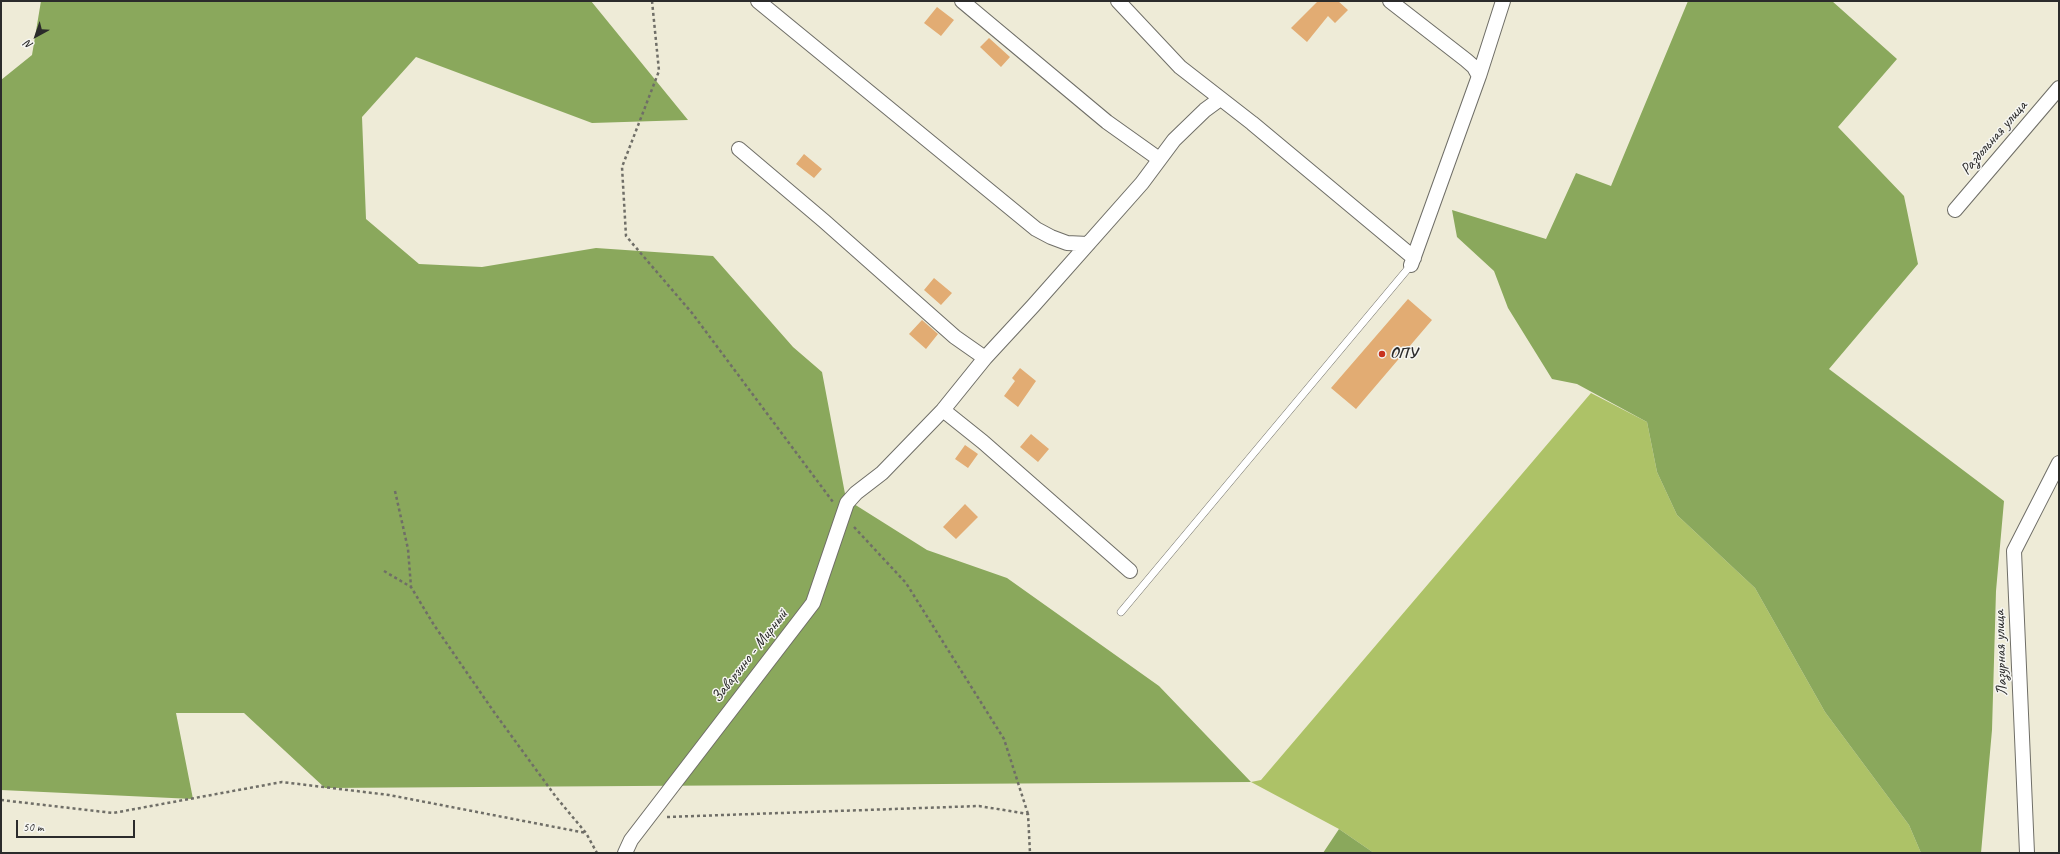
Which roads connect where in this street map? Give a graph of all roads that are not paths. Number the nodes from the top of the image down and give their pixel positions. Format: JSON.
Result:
{"nodes":[{"id":1,"x":758,"y":1,"type":"edge"},
{"id":2,"x":962,"y":1,"type":"edge"},
{"id":3,"x":1118,"y":1,"type":"edge"},
{"id":4,"x":1390,"y":1,"type":"edge"},
{"id":5,"x":1503,"y":1,"type":"edge"},
{"id":6,"x":1479,"y":76,"type":"junction"},
{"id":7,"x":2059,"y":88,"type":"edge"},
{"id":8,"x":1220,"y":99,"type":"junction"},
{"id":9,"x":739,"y":149,"type":"dead end"},
{"id":10,"x":1159,"y":159,"type":"junction"},
{"id":11,"x":1955,"y":210,"type":"dead end"},
{"id":12,"x":1088,"y":244,"type":"junction"},
{"id":13,"x":1413,"y":262,"type":"junction"},
{"id":14,"x":985,"y":358,"type":"junction"},
{"id":15,"x":943,"y":410,"type":"junction"},
{"id":16,"x":2059,"y":463,"type":"edge"},
{"id":17,"x":1130,"y":572,"type":"dead end"},
{"id":18,"x":1121,"y":612,"type":"dead end"},
{"id":19,"x":625,"y":853,"type":"edge"},
{"id":20,"x":2027,"y":853,"type":"edge"}],
"edges":[{"from":1,"to":12,"type":"street"},
{"from":2,"to":10,"type":"street"},
{"from":3,"to":8,"type":"street"},
{"from":4,"to":6,"type":"street"},
{"from":5,"to":6,"type":"street"},
{"from":6,"to":13,"type":"street"},
{"from":7,"to":11,"type":"street","name":"Раздольная улица"},
{"from":8,"to":10,"type":"street","name":"Заварзино - Мирный"},
{"from":8,"to":13,"type":"street"},
{"from":9,"to":14,"type":"street"},
{"from":10,"to":12,"type":"street","name":"Заварзино - Мирный"},
{"from":12,"to":14,"type":"street","name":"Заварзино - Мирный"},
{"from":13,"to":18,"type":"lane"},
{"from":14,"to":15,"type":"street","name":"Заварзино - Мирный"},
{"from":15,"to":17,"type":"street"},
{"from":15,"to":19,"type":"street","name":"Заварзино - Мирный"},
{"from":16,"to":20,"type":"street","name":"Лазурная улица"}]}
